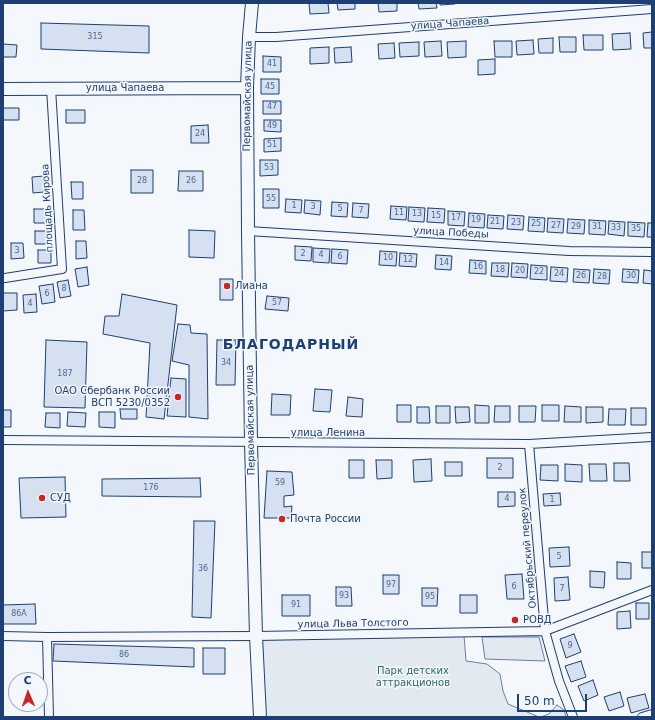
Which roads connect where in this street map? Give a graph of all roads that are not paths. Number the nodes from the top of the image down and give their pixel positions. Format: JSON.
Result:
{"nodes":[{"id":1,"x":252,"y":3,"type":"edge"},
{"id":2,"x":652,"y":9,"type":"edge"},
{"id":3,"x":249,"y":37,"type":"junction"},
{"id":4,"x":52,"y":88,"type":"junction"},
{"id":5,"x":248,"y":88,"type":"junction"},
{"id":6,"x":3,"y":89,"type":"edge"},
{"id":7,"x":248,"y":231,"type":"junction"},
{"id":8,"x":652,"y":252,"type":"edge"},
{"id":9,"x":5,"y":278,"type":"dead end"},
{"id":10,"x":652,"y":437,"type":"edge"},
{"id":11,"x":3,"y":440,"type":"edge"},
{"id":12,"x":251,"y":442,"type":"junction"},
{"id":13,"x":529,"y":444,"type":"junction"},
{"id":14,"x":652,"y":590,"type":"edge"},
{"id":15,"x":545,"y":631,"type":"junction"},
{"id":16,"x":3,"y":636,"type":"edge"},
{"id":17,"x":256,"y":636,"type":"junction"},
{"id":18,"x":47,"y":637,"type":"junction"},
{"id":19,"x":652,"y":714,"type":"edge"},
{"id":20,"x":49,"y":717,"type":"edge"},
{"id":21,"x":260,"y":717,"type":"edge"},
{"id":22,"x":573,"y":717,"type":"edge"},
{"id":23,"x":642,"y":717,"type":"edge"}],
"edges":[{"from":1,"to":3,"type":"main road","name":"Первомайская улица"},
{"from":2,"to":3,"type":"street","name":"улица Чапаева"},
{"from":3,"to":5,"type":"main road","name":"Первомайская улица"},
{"from":4,"to":5,"type":"main road","name":"улица Чапаева"},
{"from":4,"to":6,"type":"main road","name":"улица Чапаева"},
{"from":4,"to":9,"type":"street","name":"площадь Кирова"},
{"from":5,"to":7,"type":"main road","name":"Первомайская улица"},
{"from":7,"to":8,"type":"street","name":"улица Победы"},
{"from":7,"to":12,"type":"main road","name":"Первомайская улица"},
{"from":10,"to":13,"type":"street","name":"улица Ленина"},
{"from":11,"to":12,"type":"street","name":"улица Ленина"},
{"from":12,"to":13,"type":"street","name":"улица Ленина"},
{"from":12,"to":17,"type":"main road","name":"Первомайская улица"},
{"from":13,"to":15,"type":"street","name":"Октябрьский переулок"},
{"from":14,"to":15,"type":"street","name":"улица Льва Толстого"},
{"from":15,"to":17,"type":"street","name":"улица Льва Толстого"},
{"from":15,"to":22,"type":"street","name":"Октябрьский переулок"},
{"from":16,"to":18,"type":"street","name":"улица Льва Толстого"},
{"from":17,"to":18,"type":"street","name":"улица Льва Толстого"},
{"from":17,"to":21,"type":"main road","name":"Первомайская улица"},
{"from":18,"to":20,"type":"street"},
{"from":19,"to":23,"type":"street"}]}
